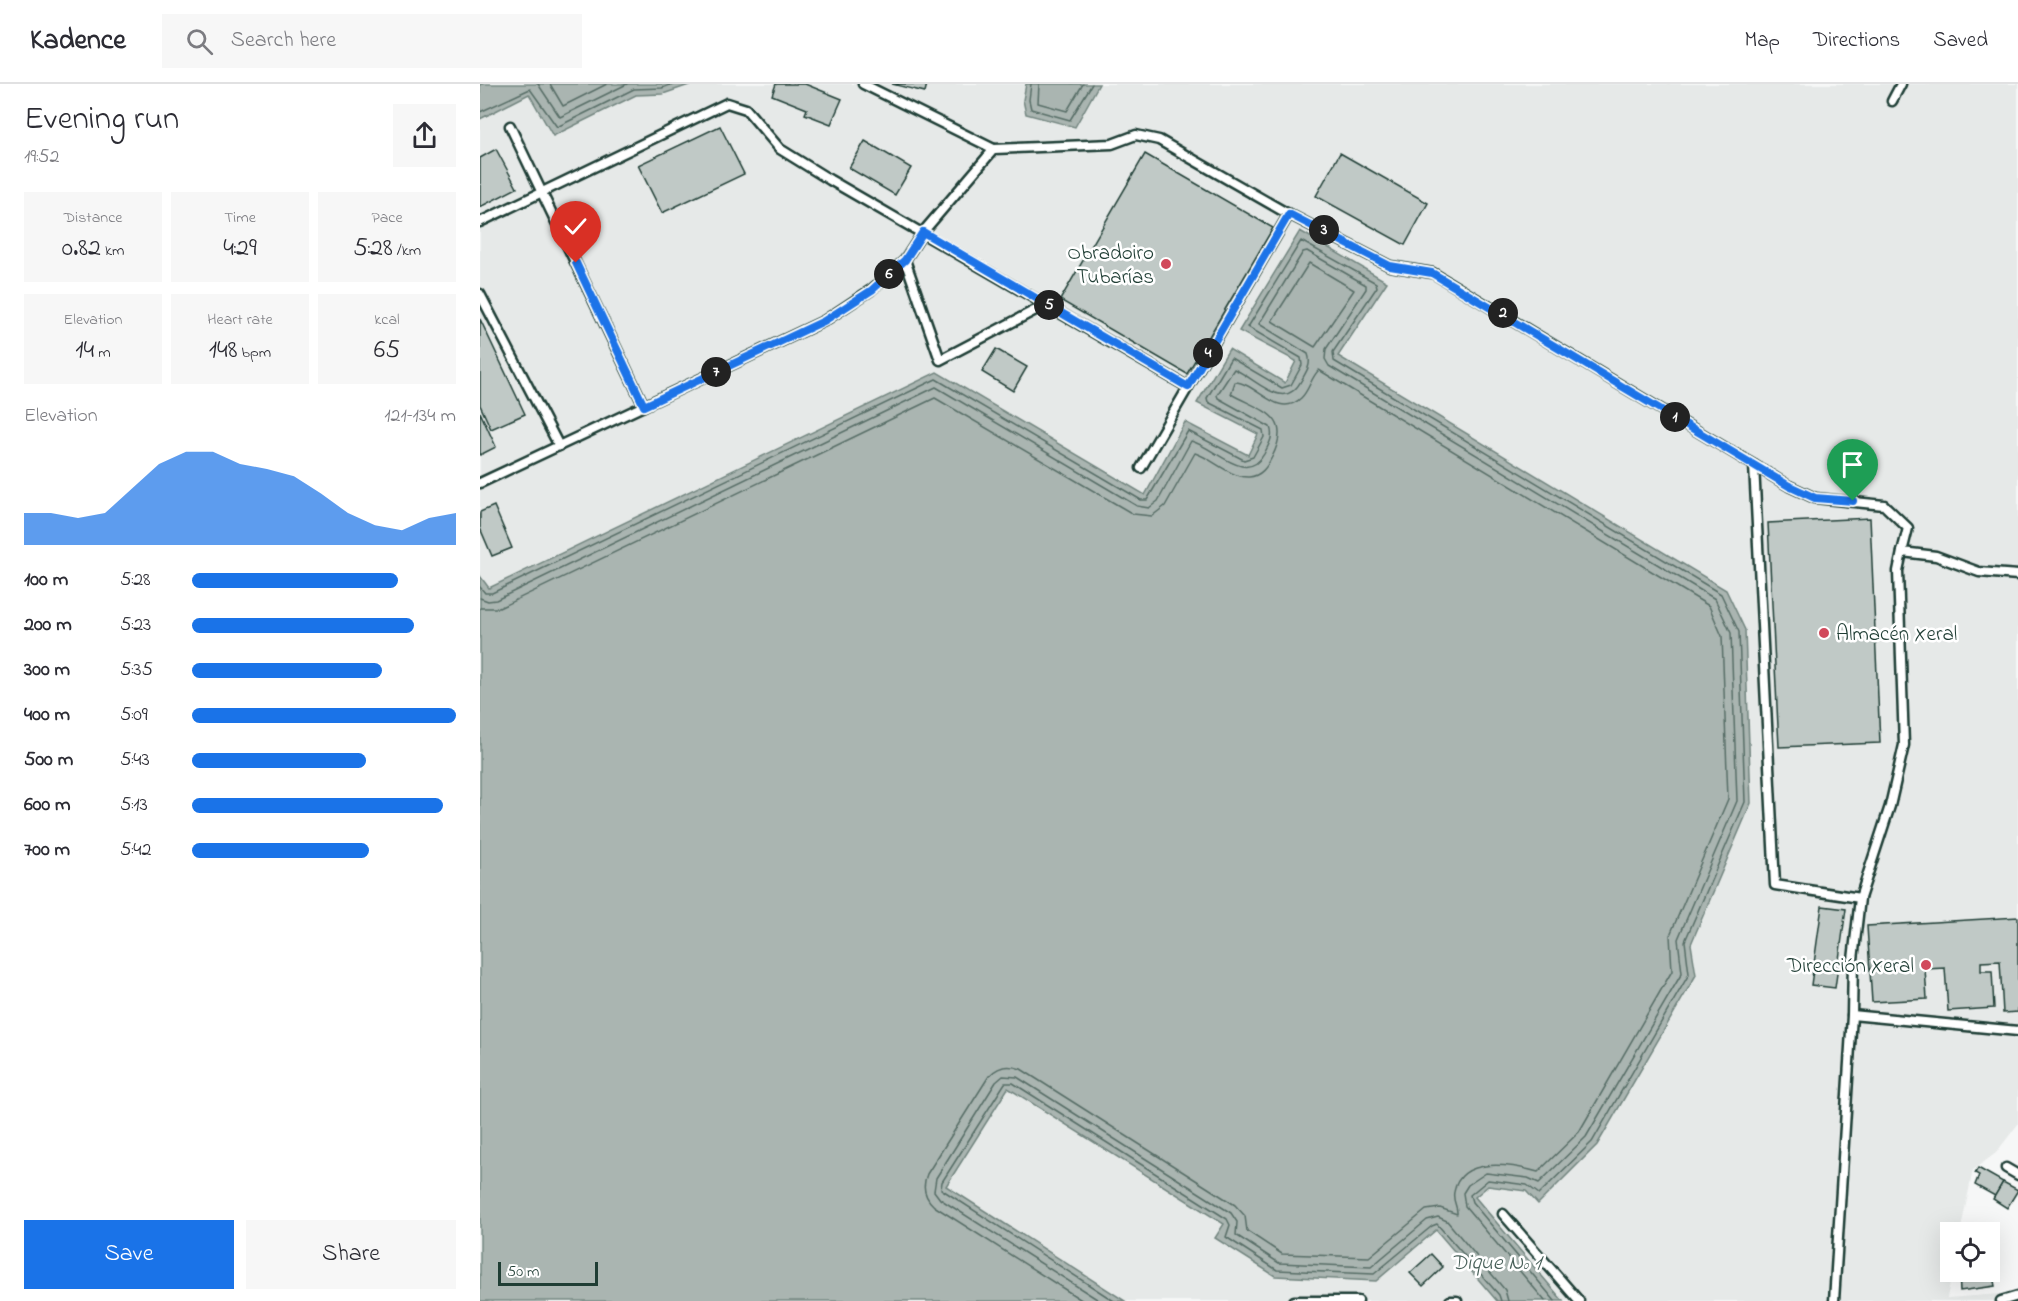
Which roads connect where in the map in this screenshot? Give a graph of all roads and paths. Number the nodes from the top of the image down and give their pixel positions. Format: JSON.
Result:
{"nodes":[{"id":1,"x":863,"y":84,"type":"edge"},
{"id":2,"x":1901,"y":84,"type":"edge"},
{"id":3,"x":1892,"y":101,"type":"dead end"},
{"id":4,"x":510,"y":126,"type":"dead end"},
{"id":5,"x":994,"y":149,"type":"junction"},
{"id":6,"x":542,"y":192,"type":"junction"},
{"id":7,"x":1289,"y":214,"type":"junction"},
{"id":8,"x":480,"y":222,"type":"edge"},
{"id":9,"x":923,"y":232,"type":"junction"},
{"id":10,"x":905,"y":260,"type":"junction"},
{"id":11,"x":480,"y":294,"type":"edge"},
{"id":12,"x":1047,"y":304,"type":"junction"},
{"id":13,"x":1188,"y":387,"type":"junction"},
{"id":14,"x":644,"y":406,"type":"junction"},
{"id":15,"x":559,"y":446,"type":"junction"},
{"id":16,"x":1754,"y":465,"type":"junction"},
{"id":17,"x":1141,"y":468,"type":"dead end"},
{"id":18,"x":480,"y":483,"type":"edge"},
{"id":19,"x":1902,"y":552,"type":"junction"},
{"id":20,"x":2018,"y":575,"type":"edge"},
{"id":21,"x":1860,"y":898,"type":"junction"},
{"id":22,"x":1852,"y":1015,"type":"junction"},
{"id":23,"x":2018,"y":1031,"type":"edge"},
{"id":24,"x":2006,"y":1168,"type":"dead end"},
{"id":25,"x":2018,"y":1175,"type":"edge"},
{"id":26,"x":1503,"y":1214,"type":"dead end"},
{"id":27,"x":2018,"y":1296,"type":"edge"},
{"id":28,"x":1294,"y":1301,"type":"edge"},
{"id":29,"x":1358,"y":1301,"type":"edge"},
{"id":30,"x":1450,"y":1301,"type":"edge"},
{"id":31,"x":1457,"y":1301,"type":"edge"},
{"id":32,"x":1579,"y":1301,"type":"edge"},
{"id":33,"x":1834,"y":1301,"type":"edge"},
{"id":34,"x":2001,"y":1301,"type":"edge"}],
"edges":[{"from":1,"to":5,"type":"lane"},
{"from":2,"to":3,"type":"lane"},
{"from":4,"to":6,"type":"lane"},
{"from":5,"to":7,"type":"lane"},
{"from":5,"to":9,"type":"lane"},
{"from":6,"to":8,"type":"lane"},
{"from":6,"to":9,"type":"lane"},
{"from":6,"to":14,"type":"lane"},
{"from":7,"to":13,"type":"lane"},
{"from":7,"to":16,"type":"lane"},
{"from":9,"to":10,"type":"lane"},
{"from":9,"to":12,"type":"lane"},
{"from":10,"to":12,"type":"lane"},
{"from":10,"to":14,"type":"lane"},
{"from":11,"to":15,"type":"lane"},
{"from":12,"to":13,"type":"lane"},
{"from":13,"to":17,"type":"lane"},
{"from":14,"to":15,"type":"lane"},
{"from":15,"to":18,"type":"lane"},
{"from":16,"to":19,"type":"lane"},
{"from":16,"to":21,"type":"lane"},
{"from":19,"to":20,"type":"lane"},
{"from":19,"to":21,"type":"lane"},
{"from":21,"to":22,"type":"lane"},
{"from":22,"to":23,"type":"lane"},
{"from":22,"to":33,"type":"lane"},
{"from":24,"to":25,"type":"lane"},
{"from":26,"to":32,"type":"lane"},
{"from":27,"to":34,"type":"lane"},
{"from":28,"to":29,"type":"lane"},
{"from":30,"to":31,"type":"lane"}]}
